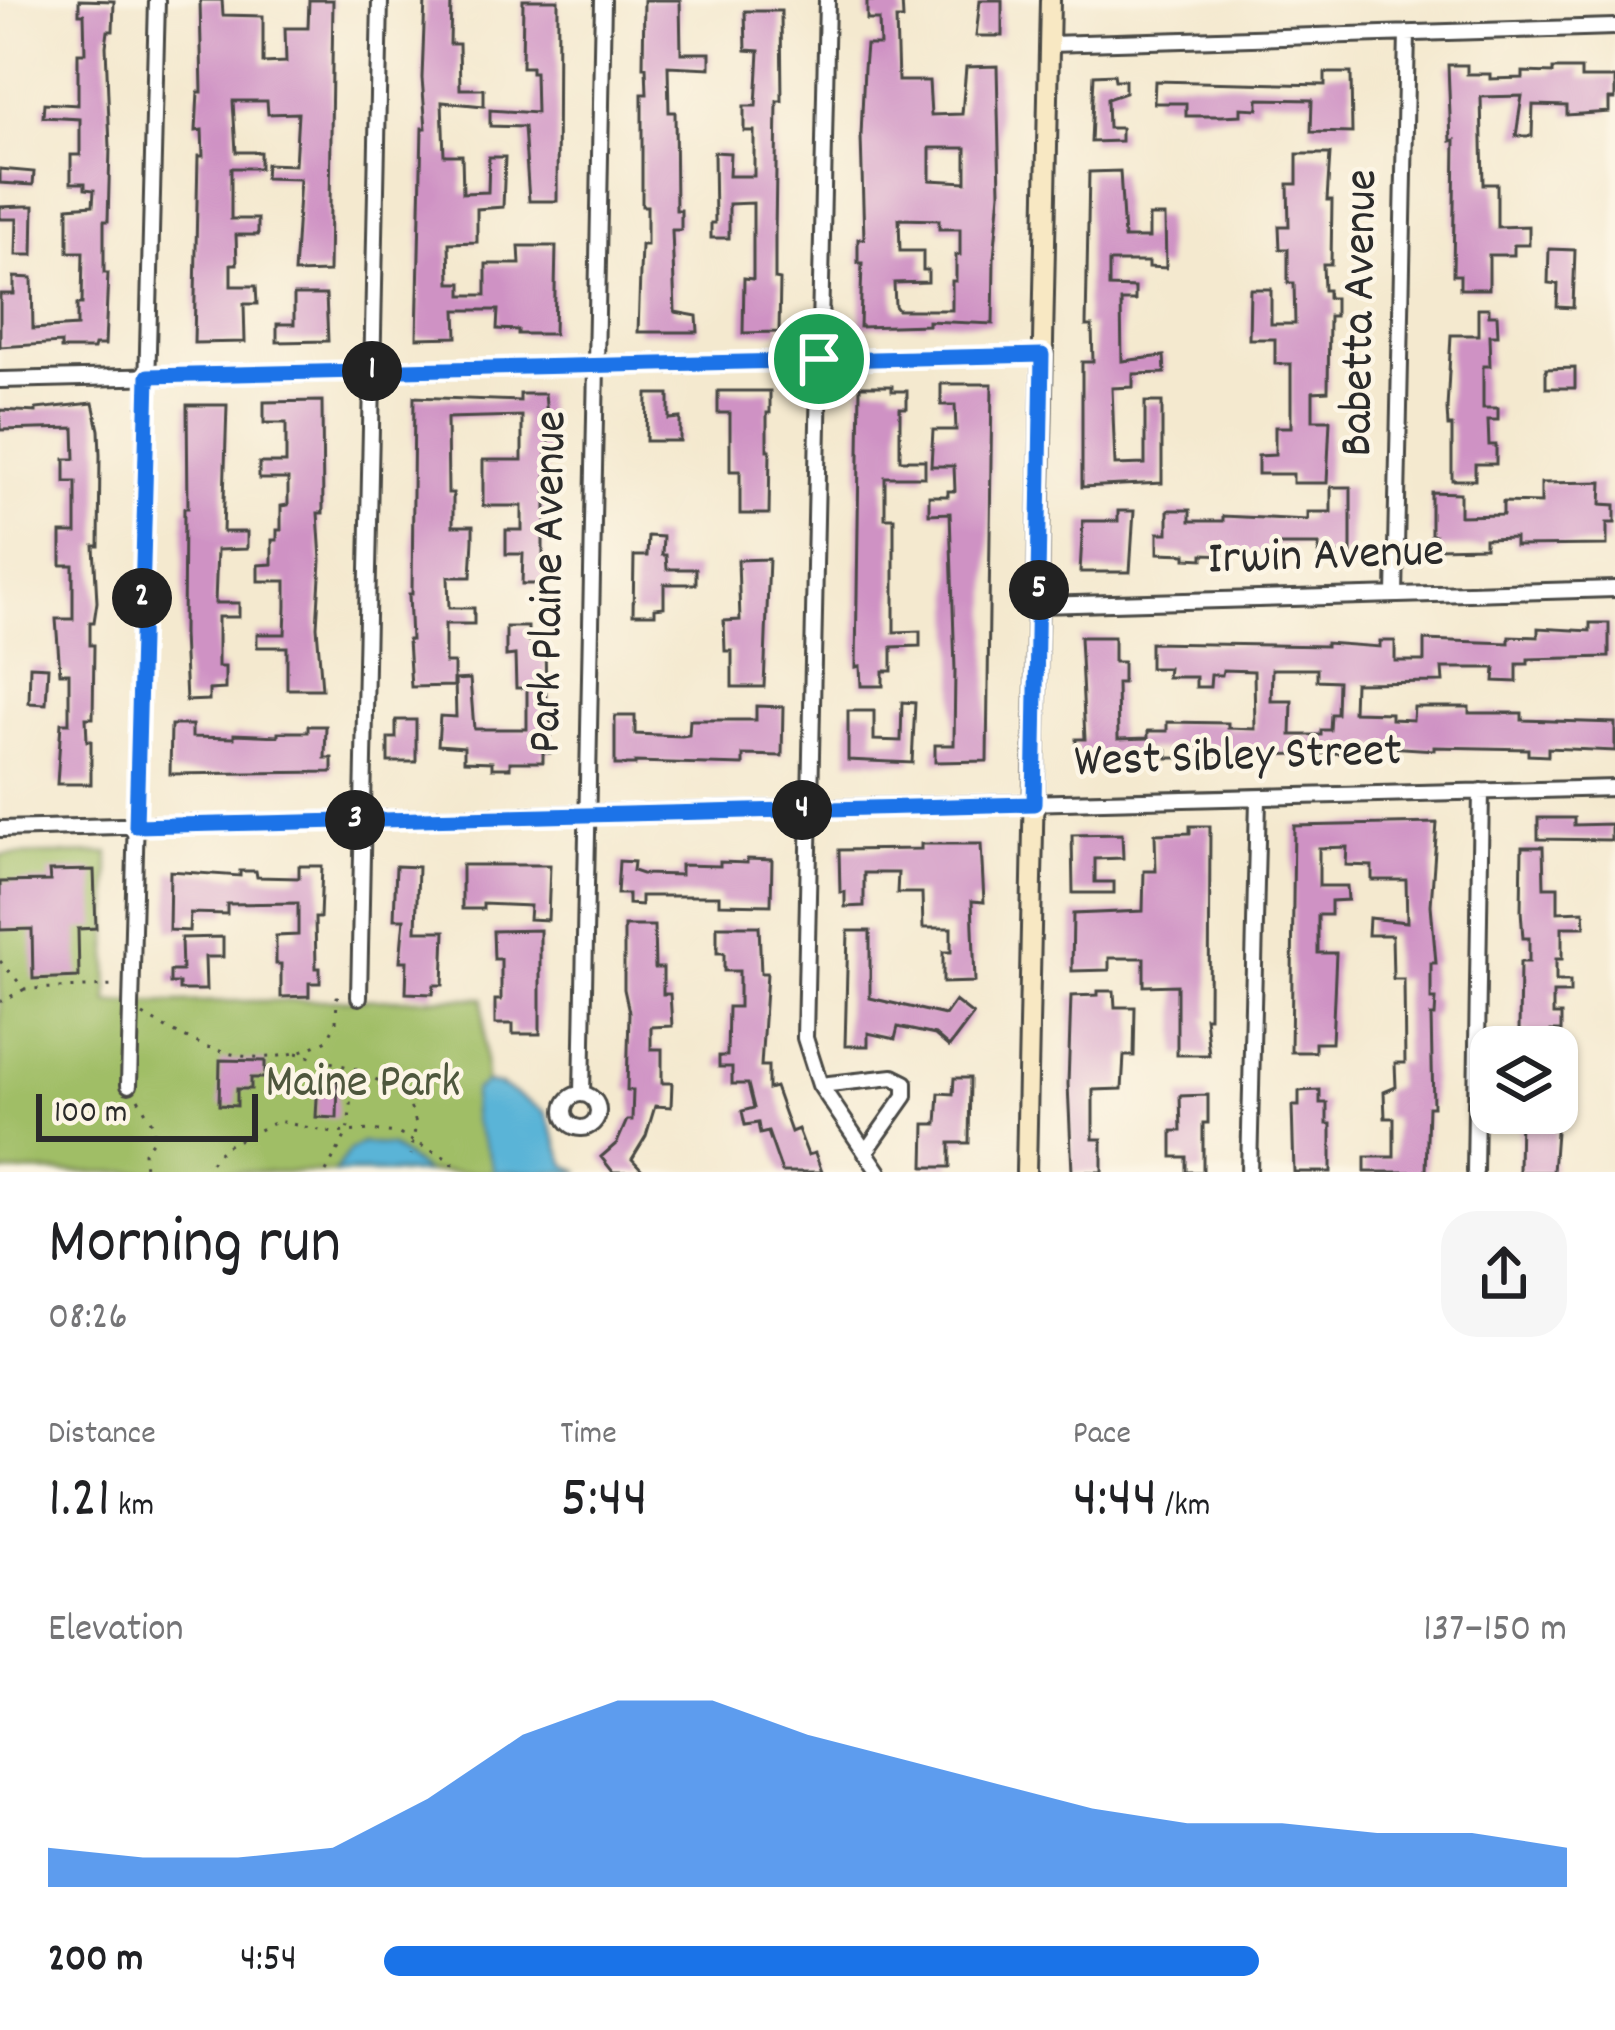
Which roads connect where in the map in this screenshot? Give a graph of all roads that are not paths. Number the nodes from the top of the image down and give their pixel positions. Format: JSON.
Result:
{"nodes":[{"id":1,"x":157,"y":0,"type":"edge"},
{"id":2,"x":380,"y":0,"type":"edge"},
{"id":3,"x":603,"y":0,"type":"edge"},
{"id":4,"x":827,"y":0,"type":"edge"},
{"id":5,"x":1050,"y":0,"type":"edge"},
{"id":6,"x":1615,"y":27,"type":"edge"},
{"id":7,"x":1407,"y":33,"type":"junction"},
{"id":8,"x":1049,"y":44,"type":"junction"},
{"id":9,"x":1042,"y":355,"type":"junction"},
{"id":10,"x":819,"y":359,"type":"junction"},
{"id":11,"x":595,"y":365,"type":"junction"},
{"id":12,"x":371,"y":371,"type":"junction"},
{"id":13,"x":148,"y":376,"type":"junction"},
{"id":14,"x":0,"y":380,"type":"edge"},
{"id":15,"x":1615,"y":589,"type":"edge"},
{"id":16,"x":1395,"y":596,"type":"junction"},
{"id":17,"x":1039,"y":605,"type":"junction"},
{"id":18,"x":1615,"y":788,"type":"edge"},
{"id":19,"x":1481,"y":791,"type":"junction"},
{"id":20,"x":1258,"y":799,"type":"junction"},
{"id":21,"x":1034,"y":804,"type":"junction"},
{"id":22,"x":809,"y":809,"type":"junction"},
{"id":23,"x":585,"y":815,"type":"junction"},
{"id":24,"x":361,"y":820,"type":"junction"},
{"id":25,"x":136,"y":826,"type":"junction"},
{"id":26,"x":0,"y":829,"type":"edge"},
{"id":27,"x":358,"y":997,"type":"road end"},
{"id":28,"x":129,"y":1085,"type":"road end"},
{"id":29,"x":820,"y":1085,"type":"junction"},
{"id":30,"x":582,"y":1094,"type":"dead end"},
{"id":31,"x":867,"y":1150,"type":"junction"},
{"id":32,"x":879,"y":1172,"type":"edge"},
{"id":33,"x":1025,"y":1172,"type":"edge"},
{"id":34,"x":1249,"y":1172,"type":"edge"},
{"id":35,"x":1474,"y":1172,"type":"edge"}],
"edges":[{"from":1,"to":13,"type":"street"},
{"from":2,"to":12,"type":"street"},
{"from":3,"to":11,"type":"street","name":"Park Plaine Avenue"},
{"from":4,"to":10,"type":"street"},
{"from":5,"to":8,"type":"main road"},
{"from":6,"to":7,"type":"street"},
{"from":7,"to":8,"type":"street"},
{"from":7,"to":16,"type":"street","name":"Babetta Avenue"},
{"from":8,"to":9,"type":"main road"},
{"from":9,"to":10,"type":"street"},
{"from":9,"to":17,"type":"main road"},
{"from":10,"to":11,"type":"street"},
{"from":10,"to":22,"type":"street"},
{"from":11,"to":12,"type":"street"},
{"from":11,"to":23,"type":"street","name":"Park Plaine Avenue"},
{"from":12,"to":13,"type":"street"},
{"from":12,"to":24,"type":"street"},
{"from":13,"to":14,"type":"street"},
{"from":13,"to":25,"type":"street"},
{"from":15,"to":16,"type":"street","name":"Irwin Avenue"},
{"from":16,"to":17,"type":"street","name":"Irwin Avenue"},
{"from":17,"to":21,"type":"main road"},
{"from":18,"to":19,"type":"street","name":"West Sibley Street"},
{"from":19,"to":20,"type":"street","name":"West Sibley Street"},
{"from":19,"to":35,"type":"street"},
{"from":20,"to":21,"type":"street","name":"West Sibley Street"},
{"from":20,"to":34,"type":"street"},
{"from":21,"to":22,"type":"street","name":"West Sibley Street"},
{"from":21,"to":33,"type":"main road"},
{"from":22,"to":23,"type":"street","name":"West Sibley Street"},
{"from":22,"to":29,"type":"street"},
{"from":23,"to":24,"type":"street","name":"West Sibley Street"},
{"from":23,"to":30,"type":"street","name":"Park Plaine Avenue"},
{"from":24,"to":25,"type":"street","name":"West Sibley Street"},
{"from":24,"to":27,"type":"street"},
{"from":25,"to":26,"type":"street","name":"West Sibley Street"},
{"from":25,"to":28,"type":"street"},
{"from":29,"to":31,"type":"street"},
{"from":29,"to":31,"type":"street"},
{"from":31,"to":32,"type":"street"}]}
